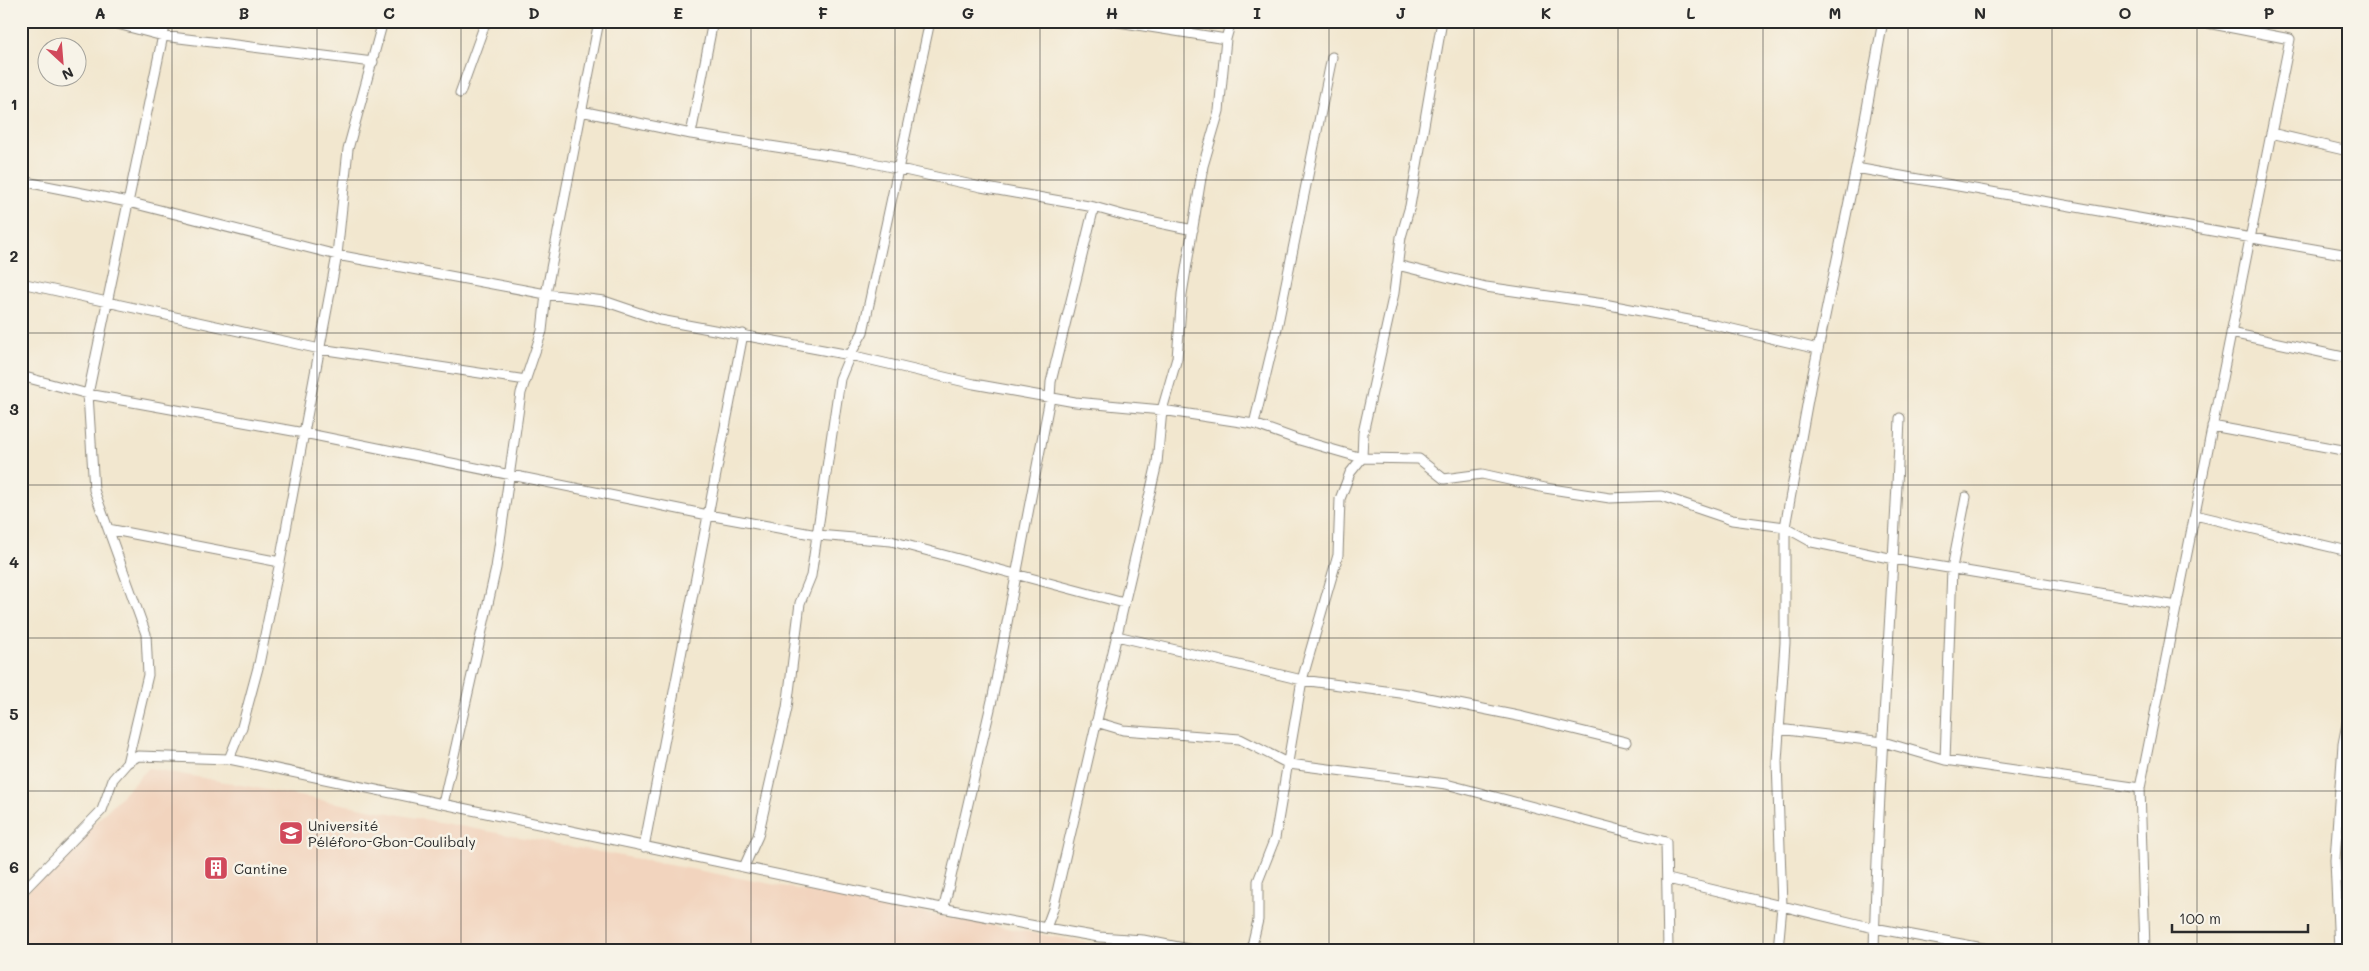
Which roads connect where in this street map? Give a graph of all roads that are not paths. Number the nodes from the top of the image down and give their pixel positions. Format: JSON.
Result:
{"nodes":[{"id":1,"x":106,"y":21,"type":"edge"},
{"id":2,"x":166,"y":21,"type":"edge"},
{"id":3,"x":383,"y":21,"type":"edge"},
{"id":4,"x":486,"y":21,"type":"edge"},
{"id":5,"x":599,"y":21,"type":"edge"},
{"id":6,"x":713,"y":21,"type":"edge"},
{"id":7,"x":930,"y":21,"type":"edge"},
{"id":8,"x":1112,"y":21,"type":"edge"},
{"id":9,"x":1231,"y":21,"type":"edge"},
{"id":10,"x":1442,"y":21,"type":"edge"},
{"id":11,"x":1883,"y":21,"type":"edge"},
{"id":12,"x":2197,"y":21,"type":"edge"},
{"id":13,"x":1129,"y":22,"type":"edge"},
{"id":14,"x":163,"y":36,"type":"junction"},
{"id":15,"x":1226,"y":39,"type":"junction"},
{"id":16,"x":1332,"y":57,"type":"dead end"},
{"id":17,"x":373,"y":62,"type":"junction"},
{"id":18,"x":460,"y":93,"type":"dead end"},
{"id":19,"x":581,"y":111,"type":"junction"},
{"id":20,"x":2271,"y":133,"type":"junction"},
{"id":21,"x":691,"y":134,"type":"junction"},
{"id":22,"x":2348,"y":151,"type":"edge"},
{"id":23,"x":1856,"y":168,"type":"junction"},
{"id":24,"x":898,"y":170,"type":"junction"},
{"id":25,"x":21,"y":181,"type":"edge"},
{"id":26,"x":128,"y":202,"type":"junction"},
{"id":27,"x":1094,"y":207,"type":"junction"},
{"id":28,"x":1193,"y":230,"type":"junction"},
{"id":29,"x":2250,"y":239,"type":"junction"},
{"id":30,"x":337,"y":255,"type":"junction"},
{"id":31,"x":2348,"y":255,"type":"edge"},
{"id":32,"x":1397,"y":265,"type":"junction"},
{"id":33,"x":21,"y":283,"type":"edge"},
{"id":34,"x":546,"y":294,"type":"junction"},
{"id":35,"x":107,"y":303,"type":"junction"},
{"id":36,"x":743,"y":334,"type":"junction"},
{"id":37,"x":2231,"y":334,"type":"junction"},
{"id":38,"x":320,"y":349,"type":"junction"},
{"id":39,"x":1818,"y":349,"type":"junction"},
{"id":40,"x":850,"y":355,"type":"junction"},
{"id":41,"x":2348,"y":358,"type":"edge"},
{"id":42,"x":21,"y":376,"type":"edge"},
{"id":43,"x":526,"y":380,"type":"junction"},
{"id":44,"x":88,"y":394,"type":"junction"},
{"id":45,"x":1050,"y":398,"type":"junction"},
{"id":46,"x":1162,"y":410,"type":"junction"},
{"id":47,"x":1900,"y":418,"type":"dead end"},
{"id":48,"x":1254,"y":424,"type":"junction"},
{"id":49,"x":2212,"y":426,"type":"junction"},
{"id":50,"x":304,"y":433,"type":"junction"},
{"id":51,"x":2348,"y":451,"type":"edge"},
{"id":52,"x":1362,"y":458,"type":"junction"},
{"id":53,"x":509,"y":476,"type":"junction"},
{"id":54,"x":1966,"y":497,"type":"dead end"},
{"id":55,"x":708,"y":515,"type":"junction"},
{"id":56,"x":2195,"y":516,"type":"junction"},
{"id":57,"x":1785,"y":527,"type":"junction"},
{"id":58,"x":108,"y":529,"type":"junction"},
{"id":59,"x":817,"y":535,"type":"junction"},
{"id":60,"x":2348,"y":551,"type":"edge"},
{"id":61,"x":1894,"y":559,"type":"junction"},
{"id":62,"x":280,"y":562,"type":"junction"},
{"id":63,"x":1952,"y":568,"type":"junction"},
{"id":64,"x":1017,"y":574,"type":"junction"},
{"id":65,"x":1124,"y":603,"type":"junction"},
{"id":66,"x":2176,"y":606,"type":"junction"},
{"id":67,"x":1117,"y":636,"type":"junction"},
{"id":68,"x":1302,"y":680,"type":"junction"},
{"id":69,"x":2348,"y":719,"type":"edge"},
{"id":70,"x":1096,"y":722,"type":"junction"},
{"id":71,"x":1779,"y":729,"type":"junction"},
{"id":72,"x":1626,"y":742,"type":"dead end"},
{"id":73,"x":1883,"y":742,"type":"junction"},
{"id":74,"x":229,"y":759,"type":"junction"},
{"id":75,"x":1945,"y":760,"type":"junction"},
{"id":76,"x":126,"y":763,"type":"junction"},
{"id":77,"x":1289,"y":764,"type":"junction"},
{"id":78,"x":2140,"y":788,"type":"junction"},
{"id":79,"x":443,"y":804,"type":"junction"},
{"id":80,"x":644,"y":847,"type":"junction"},
{"id":81,"x":744,"y":867,"type":"junction"},
{"id":82,"x":1668,"y":879,"type":"junction"},
{"id":83,"x":21,"y":893,"type":"edge"},
{"id":84,"x":1782,"y":906,"type":"junction"},
{"id":85,"x":944,"y":907,"type":"junction"},
{"id":86,"x":1046,"y":928,"type":"junction"},
{"id":87,"x":1874,"y":928,"type":"junction"},
{"id":88,"x":1193,"y":950,"type":"edge"},
{"id":89,"x":1251,"y":950,"type":"edge"},
{"id":90,"x":1668,"y":950,"type":"edge"},
{"id":91,"x":1778,"y":950,"type":"edge"},
{"id":92,"x":1874,"y":950,"type":"edge"},
{"id":93,"x":1994,"y":950,"type":"edge"},
{"id":94,"x":2144,"y":950,"type":"edge"},
{"id":95,"x":2339,"y":950,"type":"edge"}],
"edges":[{"from":1,"to":14,"type":"street"},
{"from":2,"to":14,"type":"street"},
{"from":3,"to":17,"type":"street"},
{"from":4,"to":18,"type":"street"},
{"from":5,"to":19,"type":"street"},
{"from":6,"to":21,"type":"street"},
{"from":7,"to":24,"type":"street"},
{"from":8,"to":13,"type":"street"},
{"from":9,"to":15,"type":"street"},
{"from":10,"to":32,"type":"street"},
{"from":11,"to":23,"type":"street"},
{"from":12,"to":20,"type":"street"},
{"from":13,"to":15,"type":"street"},
{"from":14,"to":17,"type":"street"},
{"from":14,"to":26,"type":"street"},
{"from":15,"to":28,"type":"street"},
{"from":16,"to":48,"type":"street"},
{"from":17,"to":30,"type":"street"},
{"from":19,"to":21,"type":"street"},
{"from":19,"to":34,"type":"street"},
{"from":20,"to":22,"type":"street"},
{"from":20,"to":29,"type":"street"},
{"from":21,"to":24,"type":"street"},
{"from":23,"to":29,"type":"street"},
{"from":23,"to":39,"type":"street"},
{"from":24,"to":27,"type":"street"},
{"from":24,"to":40,"type":"street"},
{"from":25,"to":26,"type":"street"},
{"from":26,"to":30,"type":"street"},
{"from":26,"to":35,"type":"street"},
{"from":27,"to":28,"type":"street"},
{"from":27,"to":45,"type":"street"},
{"from":28,"to":46,"type":"street"},
{"from":29,"to":31,"type":"street"},
{"from":29,"to":37,"type":"street"},
{"from":30,"to":34,"type":"street"},
{"from":30,"to":38,"type":"street"},
{"from":32,"to":39,"type":"street"},
{"from":32,"to":52,"type":"street"},
{"from":33,"to":35,"type":"street"},
{"from":34,"to":36,"type":"street"},
{"from":34,"to":43,"type":"street"},
{"from":35,"to":38,"type":"street"},
{"from":35,"to":44,"type":"street"},
{"from":36,"to":40,"type":"street"},
{"from":36,"to":55,"type":"street"},
{"from":37,"to":41,"type":"street"},
{"from":37,"to":49,"type":"street"},
{"from":38,"to":43,"type":"street"},
{"from":38,"to":50,"type":"street"},
{"from":39,"to":57,"type":"street"},
{"from":40,"to":45,"type":"street"},
{"from":40,"to":59,"type":"street"},
{"from":42,"to":44,"type":"street"},
{"from":43,"to":53,"type":"street"},
{"from":44,"to":50,"type":"street"},
{"from":44,"to":58,"type":"street"},
{"from":45,"to":46,"type":"street"},
{"from":45,"to":64,"type":"street"},
{"from":46,"to":48,"type":"street"},
{"from":46,"to":65,"type":"street"},
{"from":47,"to":61,"type":"street"},
{"from":48,"to":52,"type":"street"},
{"from":49,"to":51,"type":"street"},
{"from":49,"to":56,"type":"street"},
{"from":50,"to":53,"type":"street"},
{"from":50,"to":62,"type":"street"},
{"from":52,"to":57,"type":"street"},
{"from":52,"to":68,"type":"street"},
{"from":53,"to":55,"type":"street"},
{"from":53,"to":79,"type":"street"},
{"from":54,"to":63,"type":"street"},
{"from":55,"to":59,"type":"street"},
{"from":55,"to":80,"type":"street"},
{"from":56,"to":60,"type":"street"},
{"from":56,"to":66,"type":"street"},
{"from":57,"to":61,"type":"street"},
{"from":57,"to":71,"type":"street"},
{"from":58,"to":62,"type":"street"},
{"from":58,"to":76,"type":"street"},
{"from":59,"to":64,"type":"street"},
{"from":59,"to":81,"type":"street"},
{"from":61,"to":63,"type":"street"},
{"from":61,"to":73,"type":"street"},
{"from":62,"to":74,"type":"street"},
{"from":63,"to":66,"type":"street"},
{"from":63,"to":75,"type":"street"},
{"from":64,"to":65,"type":"street"},
{"from":64,"to":85,"type":"street"},
{"from":65,"to":67,"type":"street"},
{"from":66,"to":78,"type":"street"},
{"from":67,"to":68,"type":"street"},
{"from":67,"to":70,"type":"street"},
{"from":68,"to":72,"type":"street"},
{"from":68,"to":77,"type":"street"},
{"from":69,"to":95,"type":"street"},
{"from":70,"to":77,"type":"street"},
{"from":70,"to":86,"type":"street"},
{"from":71,"to":73,"type":"street"},
{"from":71,"to":84,"type":"street"},
{"from":73,"to":75,"type":"street"},
{"from":73,"to":87,"type":"street"},
{"from":74,"to":76,"type":"street"},
{"from":74,"to":79,"type":"street"},
{"from":75,"to":78,"type":"street"},
{"from":76,"to":83,"type":"street"},
{"from":77,"to":82,"type":"street"},
{"from":77,"to":89,"type":"street"},
{"from":78,"to":94,"type":"street"},
{"from":79,"to":80,"type":"street"},
{"from":80,"to":81,"type":"street"},
{"from":81,"to":85,"type":"street"},
{"from":82,"to":84,"type":"street"},
{"from":82,"to":90,"type":"street"},
{"from":84,"to":87,"type":"street"},
{"from":84,"to":91,"type":"street"},
{"from":85,"to":86,"type":"street"},
{"from":86,"to":88,"type":"street"},
{"from":87,"to":92,"type":"street"},
{"from":87,"to":93,"type":"street"}]}
